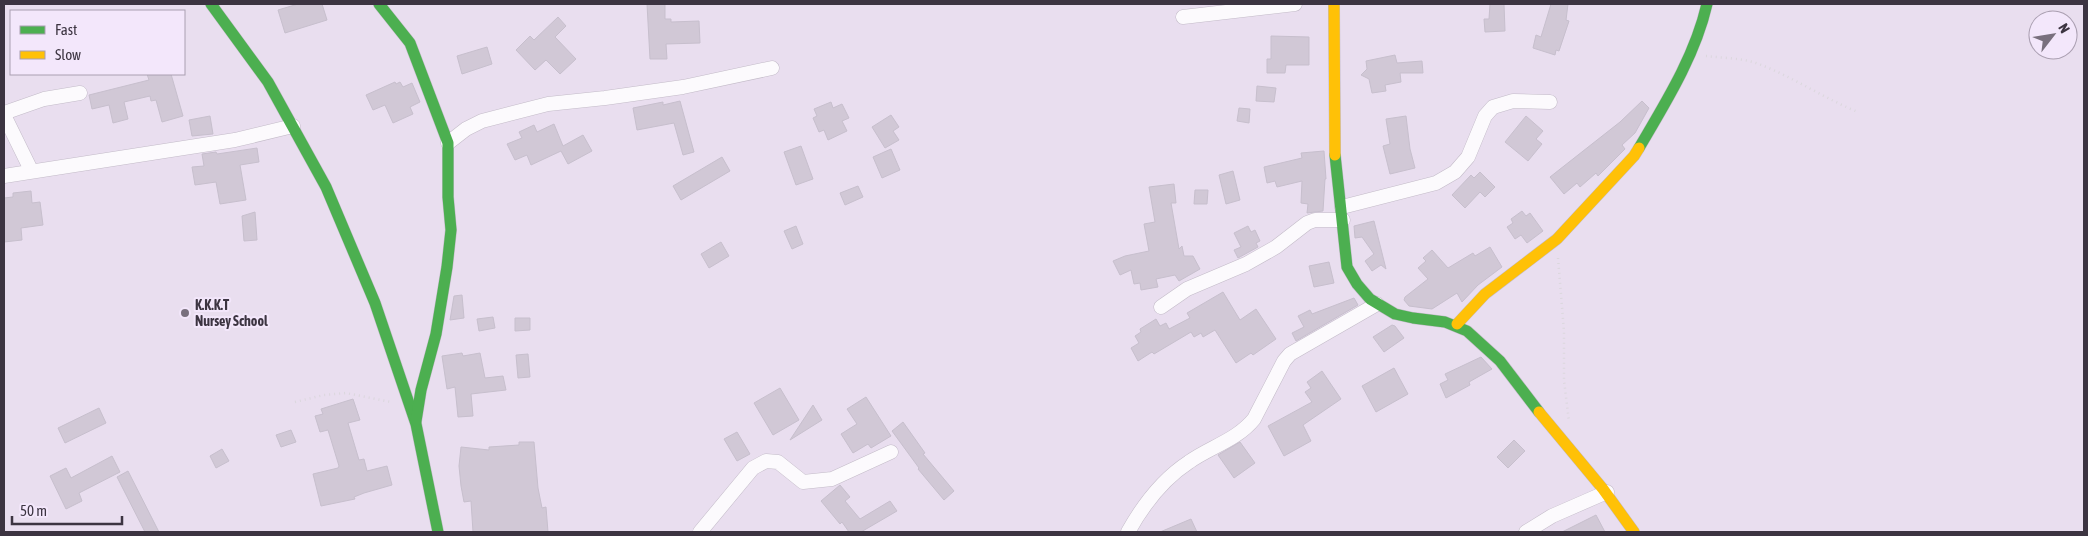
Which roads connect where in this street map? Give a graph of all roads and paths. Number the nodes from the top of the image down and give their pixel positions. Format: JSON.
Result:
{"nodes":[{"id":1,"x":211,"y":4,"type":"edge"},
{"id":2,"x":379,"y":4,"type":"edge"},
{"id":3,"x":1295,"y":4,"type":"edge"},
{"id":4,"x":1334,"y":4,"type":"edge"},
{"id":5,"x":1707,"y":4,"type":"edge"},
{"id":6,"x":1183,"y":17,"type":"dead end"},
{"id":7,"x":1690,"y":53,"type":"junction"},
{"id":8,"x":772,"y":68,"type":"dead end"},
{"id":9,"x":80,"y":93,"type":"dead end"},
{"id":10,"x":1550,"y":102,"type":"dead end"},
{"id":11,"x":1858,"y":112,"type":"dead end"},
{"id":12,"x":4,"y":114,"type":"edge"},
{"id":13,"x":293,"y":126,"type":"junction"},
{"id":14,"x":448,"y":143,"type":"junction"},
{"id":15,"x":31,"y":170,"type":"junction"},
{"id":16,"x":4,"y":176,"type":"edge"},
{"id":17,"x":1342,"y":213,"type":"junction"},
{"id":18,"x":1557,"y":239,"type":"junction"},
{"id":19,"x":1377,"y":304,"type":"junction"},
{"id":20,"x":1161,"y":307,"type":"dead end"},
{"id":21,"x":1457,"y":324,"type":"junction"},
{"id":22,"x":295,"y":402,"type":"dead end"},
{"id":23,"x":409,"y":405,"type":"junction"},
{"id":24,"x":416,"y":424,"type":"junction"},
{"id":25,"x":1570,"y":430,"type":"dead end"},
{"id":26,"x":891,"y":452,"type":"dead end"},
{"id":27,"x":1607,"y":492,"type":"junction"},
{"id":28,"x":438,"y":532,"type":"edge"},
{"id":29,"x":700,"y":532,"type":"edge"},
{"id":30,"x":1128,"y":532,"type":"edge"},
{"id":31,"x":1526,"y":532,"type":"edge"},
{"id":32,"x":1634,"y":532,"type":"edge"}],
"edges":[{"from":1,"to":13,"type":"street"},
{"from":2,"to":14,"type":"street"},
{"from":3,"to":6,"type":"street"},
{"from":4,"to":17,"type":"street"},
{"from":5,"to":7,"type":"street"},
{"from":7,"to":11,"type":"path"},
{"from":7,"to":18,"type":"street"},
{"from":8,"to":14,"type":"street"},
{"from":9,"to":12,"type":"street"},
{"from":10,"to":17,"type":"street"},
{"from":12,"to":15,"type":"street"},
{"from":13,"to":15,"type":"street"},
{"from":13,"to":23,"type":"street"},
{"from":14,"to":24,"type":"street"},
{"from":15,"to":16,"type":"street"},
{"from":17,"to":19,"type":"street"},
{"from":17,"to":20,"type":"street"},
{"from":18,"to":21,"type":"street"},
{"from":18,"to":25,"type":"path"},
{"from":19,"to":21,"type":"street"},
{"from":19,"to":30,"type":"street"},
{"from":21,"to":27,"type":"street"},
{"from":22,"to":23,"type":"path"},
{"from":23,"to":24,"type":"street"},
{"from":24,"to":28,"type":"street"},
{"from":26,"to":29,"type":"street"},
{"from":27,"to":31,"type":"street"},
{"from":27,"to":32,"type":"street"}]}
